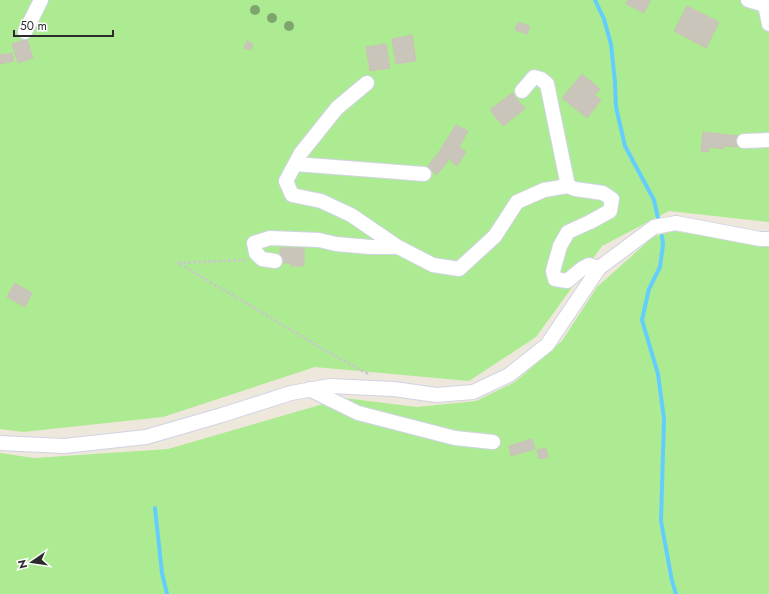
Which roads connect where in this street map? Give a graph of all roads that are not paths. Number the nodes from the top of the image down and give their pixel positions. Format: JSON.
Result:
{"nodes":[{"id":1,"x":41,"y":0,"type":"edge"},
{"id":2,"x":748,"y":0,"type":"edge"},
{"id":3,"x":767,"y":4,"type":"edge"},
{"id":4,"x":769,"y":24,"type":"edge"},
{"id":5,"x":25,"y":32,"type":"dead end"},
{"id":6,"x":367,"y":83,"type":"dead end"},
{"id":7,"x":522,"y":91,"type":"dead end"},
{"id":8,"x":744,"y":140,"type":"dead end"},
{"id":9,"x":769,"y":140,"type":"edge"},
{"id":10,"x":295,"y":164,"type":"junction"},
{"id":11,"x":424,"y":174,"type":"dead end"},
{"id":12,"x":568,"y":186,"type":"junction"},
{"id":13,"x":766,"y":241,"type":"edge"},
{"id":14,"x":398,"y":247,"type":"junction"},
{"id":15,"x":269,"y":260,"type":"road end"},
{"id":16,"x":599,"y":268,"type":"junction"},
{"id":17,"x":309,"y":389,"type":"junction"},
{"id":18,"x":0,"y":434,"type":"edge"},
{"id":19,"x":493,"y":442,"type":"dead end"},
{"id":20,"x":0,"y":443,"type":"edge"},
{"id":21,"x":23,"y":444,"type":"junction"}],
"edges":[{"from":1,"to":5,"type":"street"},
{"from":2,"to":3,"type":"street"},
{"from":3,"to":4,"type":"street"},
{"from":6,"to":10,"type":"street"},
{"from":7,"to":12,"type":"street"},
{"from":8,"to":9,"type":"street"},
{"from":10,"to":11,"type":"street"},
{"from":10,"to":14,"type":"street"},
{"from":12,"to":14,"type":"street"},
{"from":12,"to":16,"type":"street"},
{"from":13,"to":16,"type":"street"},
{"from":14,"to":15,"type":"street"},
{"from":16,"to":17,"type":"street"},
{"from":17,"to":19,"type":"street"},
{"from":17,"to":21,"type":"street"},
{"from":18,"to":21,"type":"street"},
{"from":20,"to":21,"type":"street"}]}
